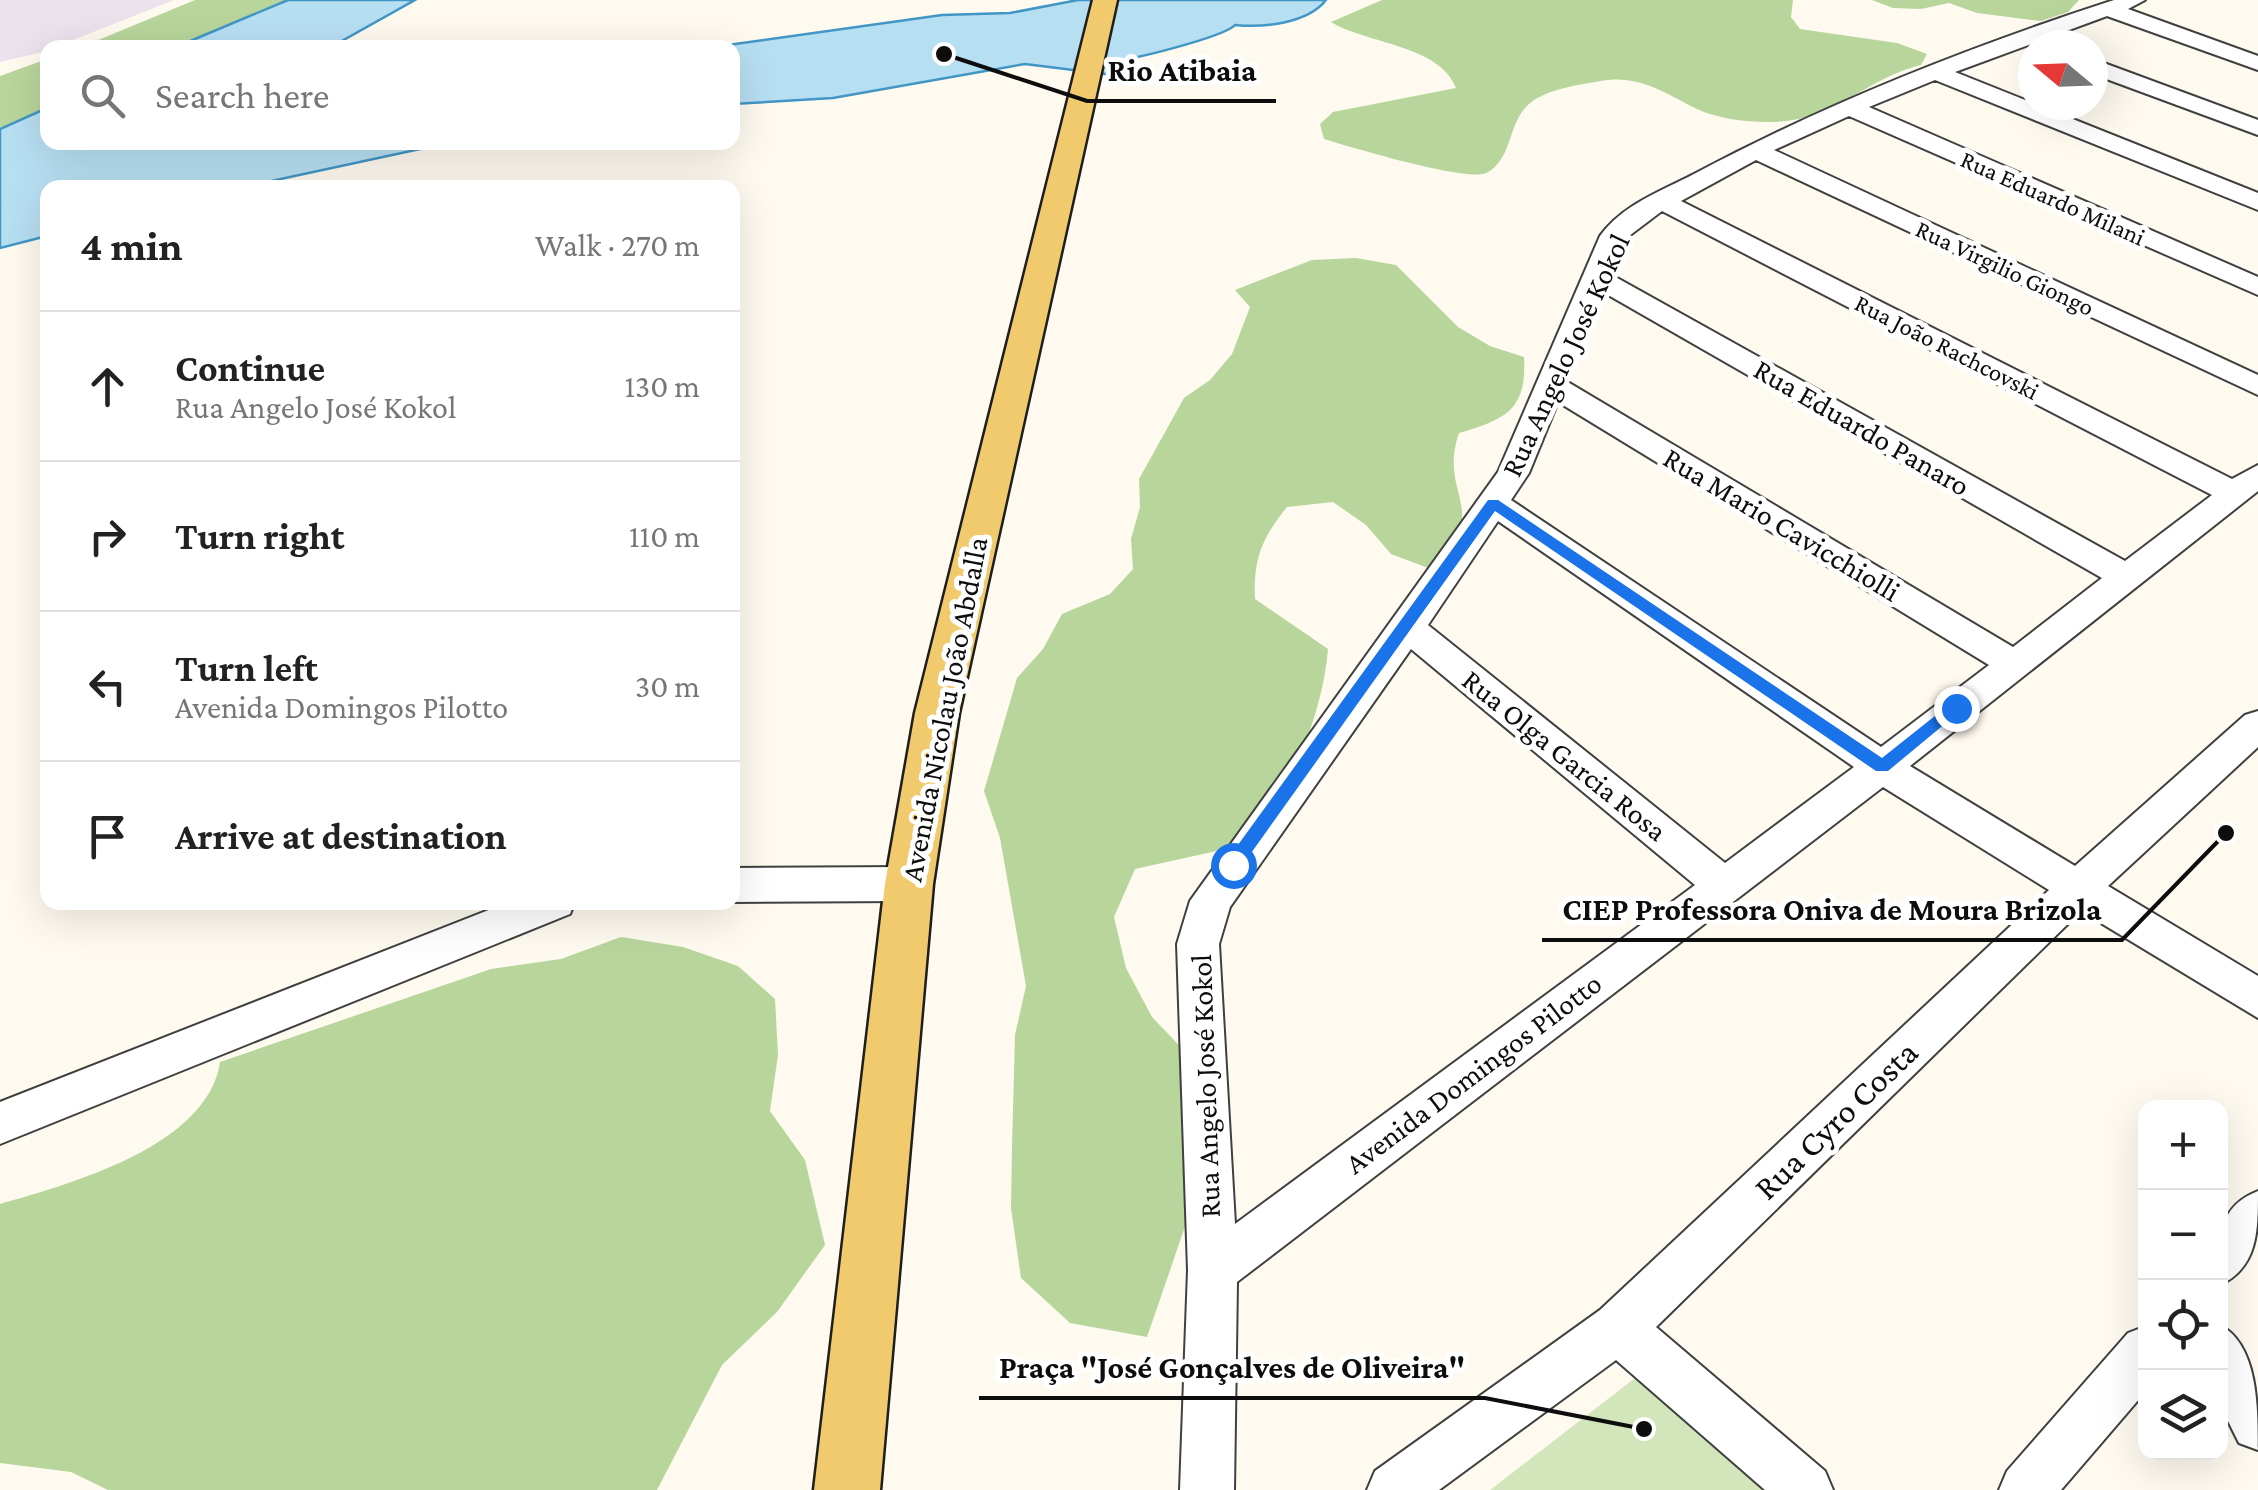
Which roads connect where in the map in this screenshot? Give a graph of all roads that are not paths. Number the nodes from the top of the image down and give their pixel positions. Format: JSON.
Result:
{"nodes":[{"id":1,"x":1105,"y":0,"type":"edge"},
{"id":2,"x":2121,"y":5,"type":"edge"},
{"id":3,"x":2058,"y":30,"type":"edge"},
{"id":4,"x":2018,"y":45,"type":"edge"},
{"id":5,"x":2258,"y":63,"type":"edge"},
{"id":6,"x":1935,"y":72,"type":"junction"},
{"id":7,"x":2108,"y":72,"type":"edge"},
{"id":8,"x":1848,"y":107,"type":"junction"},
{"id":9,"x":2258,"y":128,"type":"edge"},
{"id":10,"x":1752,"y":149,"type":"junction"},
{"id":11,"x":1660,"y":201,"type":"junction"},
{"id":12,"x":2258,"y":202,"type":"edge"},
{"id":13,"x":1596,"y":276,"type":"junction"},
{"id":14,"x":2258,"y":286,"type":"edge"},
{"id":15,"x":1550,"y":384,"type":"junction"},
{"id":16,"x":2258,"y":386,"type":"edge"},
{"id":17,"x":2246,"y":484,"type":"edge"},
{"id":18,"x":1493,"y":503,"type":"junction"},
{"id":19,"x":2128,"y":578,"type":"junction"},
{"id":20,"x":1408,"y":626,"type":"junction"},
{"id":21,"x":2014,"y":664,"type":"junction"},
{"id":22,"x":2258,"y":725,"type":"edge"},
{"id":23,"x":1882,"y":767,"type":"junction"},
{"id":24,"x":909,"y":884,"type":"junction"},
{"id":25,"x":1722,"y":884,"type":"junction"},
{"id":26,"x":740,"y":885,"type":"edge"},
{"id":27,"x":2077,"y":890,"type":"junction"},
{"id":28,"x":535,"y":910,"type":"edge"},
{"id":29,"x":2258,"y":998,"type":"edge"},
{"id":30,"x":0,"y":1123,"type":"edge"},
{"id":31,"x":2258,"y":1214,"type":"edge"},
{"id":32,"x":2228,"y":1251,"type":"edge"},
{"id":33,"x":1212,"y":1270,"type":"junction"},
{"id":34,"x":1618,"y":1328,"type":"junction"},
{"id":35,"x":2138,"y":1360,"type":"edge"},
{"id":36,"x":2228,"y":1366,"type":"edge"},
{"id":37,"x":2258,"y":1424,"type":"edge"},
{"id":38,"x":847,"y":1490,"type":"edge"},
{"id":39,"x":1207,"y":1490,"type":"edge"},
{"id":40,"x":1394,"y":1490,"type":"edge"},
{"id":41,"x":1806,"y":1490,"type":"edge"},
{"id":42,"x":2026,"y":1490,"type":"edge"}],
"edges":[{"from":1,"to":24,"type":"main road","name":"Avenida Nicolau João Abdalla"},
{"from":2,"to":3,"type":"street","name":"Rua Angelo José Kokol"},
{"from":2,"to":5,"type":"street"},
{"from":4,"to":6,"type":"street","name":"Rua Angelo José Kokol"},
{"from":6,"to":8,"type":"street","name":"Rua Angelo José Kokol"},
{"from":6,"to":12,"type":"street"},
{"from":7,"to":9,"type":"street"},
{"from":8,"to":10,"type":"street","name":"Rua Angelo José Kokol"},
{"from":8,"to":14,"type":"street","name":"Rua Eduardo Milani"},
{"from":10,"to":11,"type":"street","name":"Rua Angelo José Kokol"},
{"from":10,"to":16,"type":"street","name":"Rua Virgilio Giongo"},
{"from":11,"to":13,"type":"street","name":"Rua Angelo José Kokol"},
{"from":11,"to":17,"type":"street","name":"Rua João Rachcovski"},
{"from":13,"to":15,"type":"street","name":"Rua Angelo José Kokol"},
{"from":13,"to":19,"type":"street","name":"Rua Eduardo Panaro"},
{"from":15,"to":18,"type":"street","name":"Rua Angelo José Kokol"},
{"from":15,"to":21,"type":"street","name":"Rua Mario Cavicchiolli"},
{"from":17,"to":19,"type":"street","name":"Avenida Domingos Pilotto"},
{"from":18,"to":20,"type":"street","name":"Rua Angelo José Kokol"},
{"from":18,"to":23,"type":"street"},
{"from":19,"to":21,"type":"street","name":"Avenida Domingos Pilotto"},
{"from":20,"to":25,"type":"street","name":"Rua Olga Garcia Rosa"},
{"from":20,"to":33,"type":"street","name":"Rua Angelo José Kokol"},
{"from":21,"to":23,"type":"street","name":"Avenida Domingos Pilotto"},
{"from":22,"to":27,"type":"street","name":"Rua Cyro Costa"},
{"from":23,"to":25,"type":"street","name":"Avenida Domingos Pilotto"},
{"from":23,"to":27,"type":"street"},
{"from":24,"to":26,"type":"street"},
{"from":24,"to":38,"type":"main road","name":"Avenida Nicolau João Abdalla"},
{"from":25,"to":33,"type":"street","name":"Avenida Domingos Pilotto"},
{"from":27,"to":29,"type":"street"},
{"from":27,"to":34,"type":"street","name":"Rua Cyro Costa"},
{"from":28,"to":30,"type":"street"},
{"from":31,"to":32,"type":"street"},
{"from":33,"to":39,"type":"street","name":"Rua Angelo José Kokol"},
{"from":34,"to":40,"type":"street","name":"Rua Cyro Costa"},
{"from":34,"to":41,"type":"street"},
{"from":35,"to":42,"type":"street"},
{"from":36,"to":37,"type":"street"}]}
